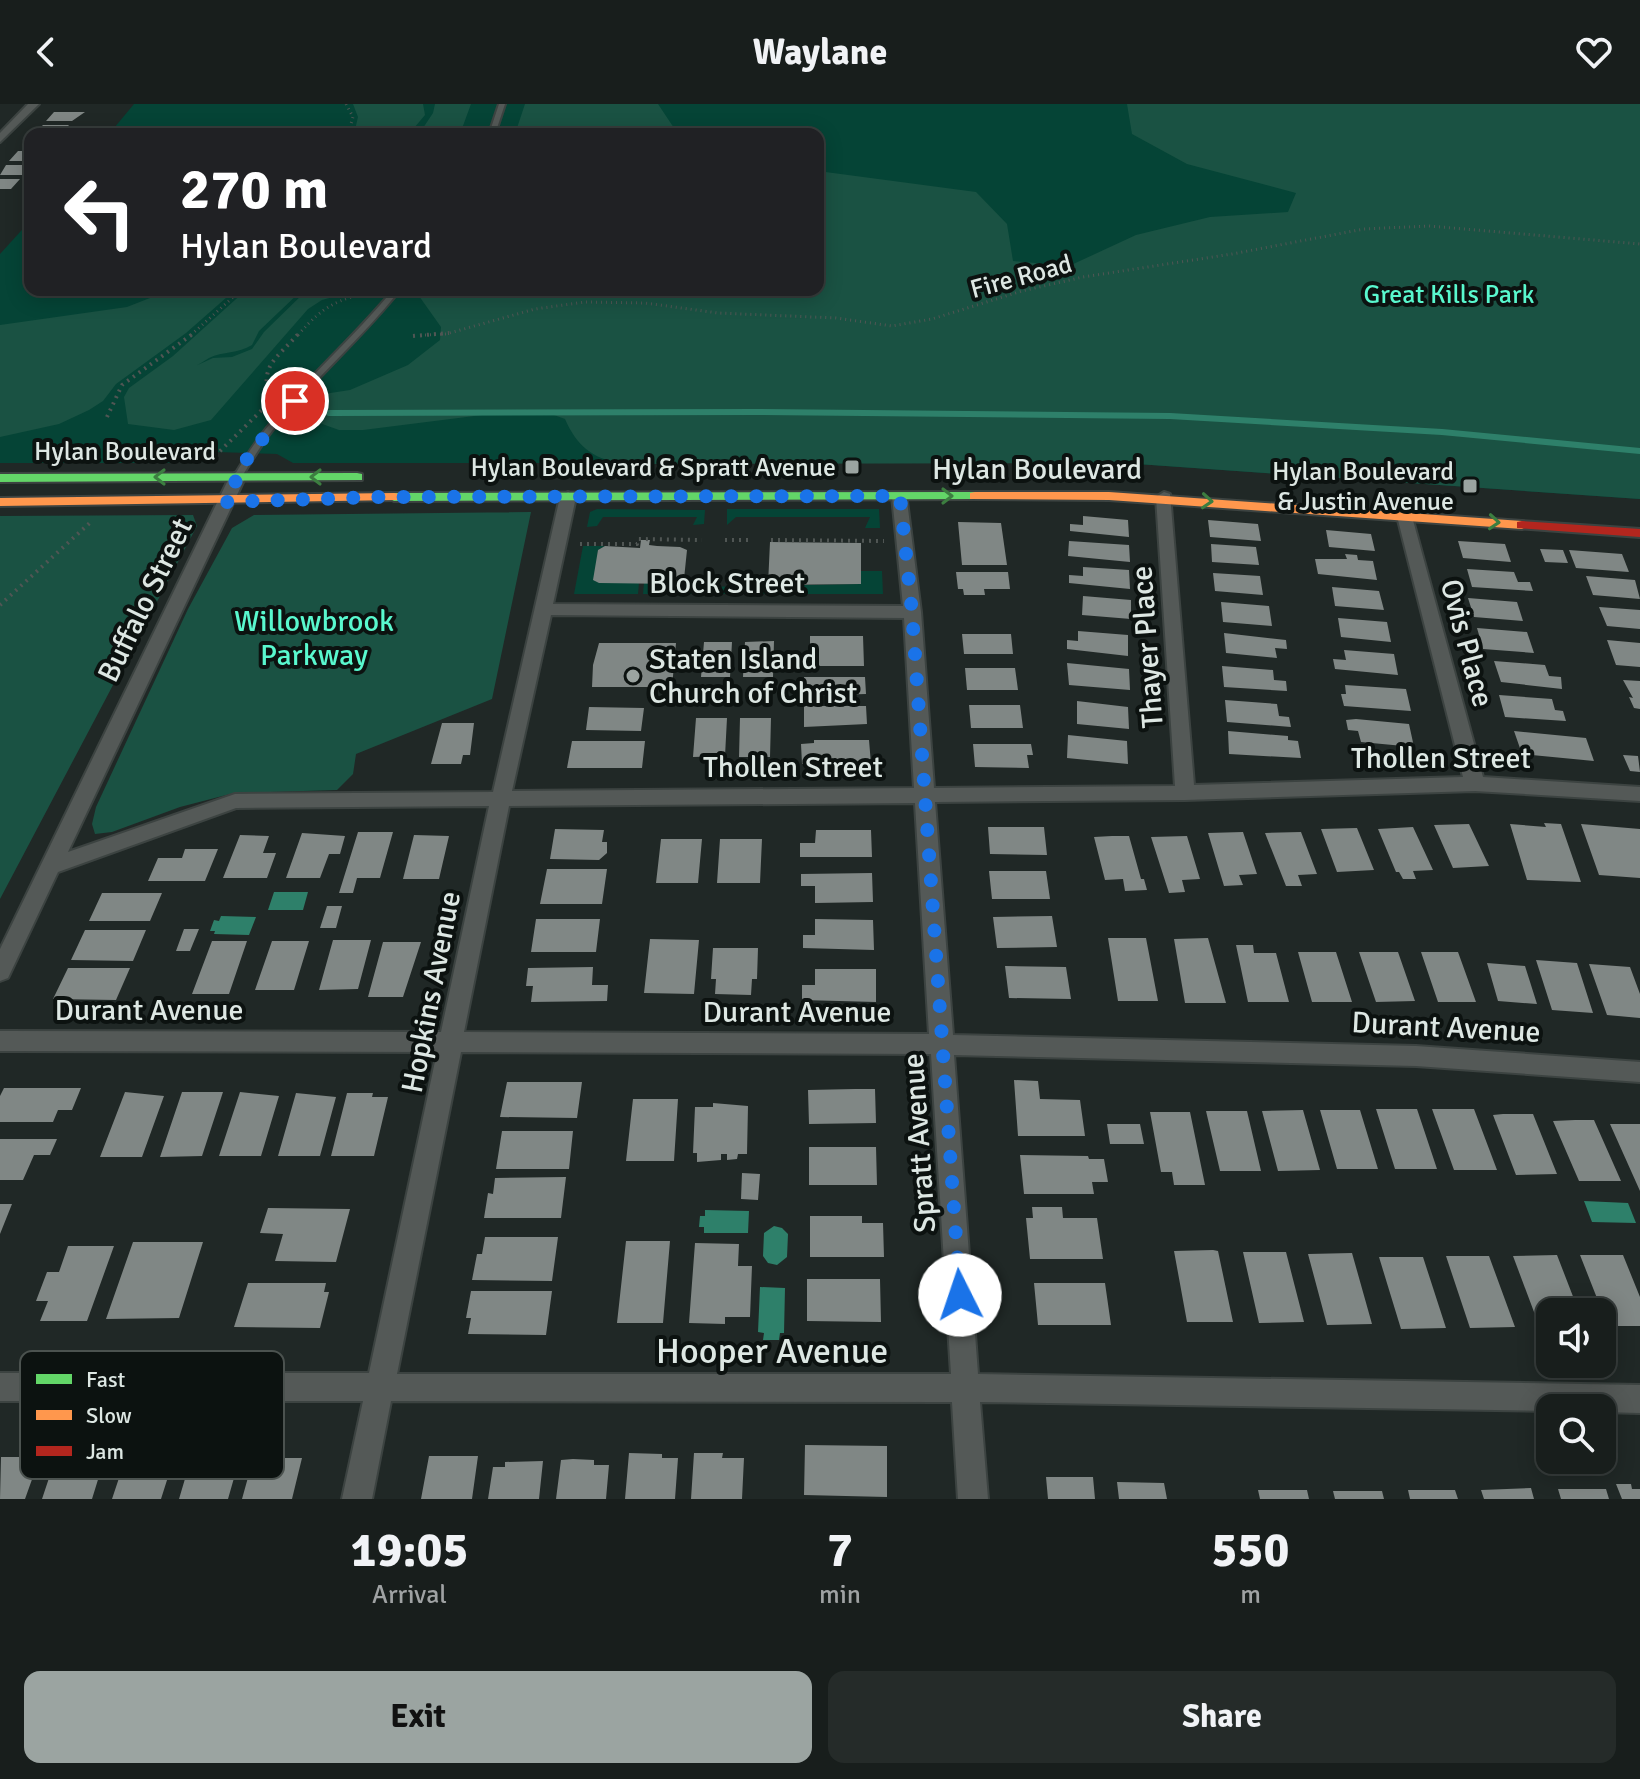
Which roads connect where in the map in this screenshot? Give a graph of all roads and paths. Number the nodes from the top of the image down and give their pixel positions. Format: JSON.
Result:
{"nodes":[{"id":1,"x":34,"y":104,"type":"edge"},
{"id":2,"x":346,"y":104,"type":"edge"},
{"id":3,"x":502,"y":104,"type":"edge"},
{"id":4,"x":350,"y":128,"type":"edge"},
{"id":5,"x":494,"y":128,"type":"edge"},
{"id":6,"x":0,"y":139,"type":"edge"},
{"id":7,"x":1640,"y":244,"type":"edge"},
{"id":8,"x":234,"y":296,"type":"edge"},
{"id":9,"x":353,"y":296,"type":"edge"},
{"id":10,"x":391,"y":296,"type":"edge"},
{"id":11,"x":413,"y":336,"type":"dead end"},
{"id":12,"x":107,"y":417,"type":"dead end"},
{"id":13,"x":215,"y":456,"type":"dead end"},
{"id":14,"x":238,"y":476,"type":"junction"},
{"id":15,"x":379,"y":477,"type":"dead end"},
{"id":16,"x":0,"y":478,"type":"edge"},
{"id":17,"x":900,"y":496,"type":"junction"},
{"id":18,"x":568,"y":497,"type":"junction"},
{"id":19,"x":1164,"y":497,"type":"junction"},
{"id":20,"x":0,"y":502,"type":"edge"},
{"id":21,"x":225,"y":502,"type":"junction"},
{"id":22,"x":100,"y":513,"type":"dead end"},
{"id":23,"x":1405,"y":516,"type":"junction"},
{"id":24,"x":814,"y":532,"type":"dead end"},
{"id":25,"x":1640,"y":533,"type":"edge"},
{"id":26,"x":702,"y":540,"type":"dead end"},
{"id":27,"x":725,"y":540,"type":"dead end"},
{"id":28,"x":749,"y":540,"type":"dead end"},
{"id":29,"x":771,"y":540,"type":"dead end"},
{"id":30,"x":812,"y":540,"type":"junction"},
{"id":31,"x":884,"y":541,"type":"dead end"},
{"id":32,"x":580,"y":544,"type":"dead end"},
{"id":33,"x":0,"y":605,"type":"edge"},
{"id":34,"x":543,"y":609,"type":"junction"},
{"id":35,"x":912,"y":612,"type":"junction"},
{"id":36,"x":1475,"y":784,"type":"junction"},
{"id":37,"x":1185,"y":793,"type":"junction"},
{"id":38,"x":1640,"y":794,"type":"edge"},
{"id":39,"x":924,"y":796,"type":"junction"},
{"id":40,"x":501,"y":798,"type":"junction"},
{"id":41,"x":52,"y":866,"type":"junction"},
{"id":42,"x":0,"y":972,"type":"edge"},
{"id":43,"x":0,"y":1041,"type":"edge"},
{"id":44,"x":452,"y":1043,"type":"junction"},
{"id":45,"x":942,"y":1046,"type":"junction"},
{"id":46,"x":1640,"y":1072,"type":"edge"},
{"id":47,"x":0,"y":1387,"type":"edge"},
{"id":48,"x":20,"y":1387,"type":"edge"},
{"id":49,"x":284,"y":1388,"type":"edge"},
{"id":50,"x":380,"y":1388,"type":"junction"},
{"id":51,"x":966,"y":1388,"type":"junction"},
{"id":52,"x":1640,"y":1399,"type":"edge"},
{"id":53,"x":357,"y":1499,"type":"edge"},
{"id":54,"x":973,"y":1499,"type":"edge"}],
"edges":[{"from":1,"to":6,"type":"street"},
{"from":2,"to":4,"type":"path"},
{"from":3,"to":5,"type":"lane"},
{"from":7,"to":11,"type":"path","name":"Fire Road"},
{"from":8,"to":12,"type":"path"},
{"from":9,"to":13,"type":"path"},
{"from":10,"to":14,"type":"lane","name":"Buffalo Street"},
{"from":15,"to":14,"type":"main road","name":"Hylan Boulevard","one_way":true},
{"from":14,"to":16,"type":"main road","name":"Hylan Boulevard","one_way":true},
{"from":14,"to":21,"type":"street","name":"Buffalo Street"},
{"from":17,"to":18,"type":"main road","name":"Hylan Boulevard"},
{"from":17,"to":19,"type":"main road","name":"Hylan Boulevard","one_way":true},
{"from":17,"to":35,"type":"street","name":"Spratt Avenue"},
{"from":18,"to":21,"type":"main road","name":"Hylan Boulevard"},
{"from":18,"to":34,"type":"street","name":"Hopkins Avenue"},
{"from":19,"to":23,"type":"main road","name":"Hylan Boulevard","one_way":true},
{"from":19,"to":37,"type":"street","name":"Thayer Place"},
{"from":20,"to":21,"type":"main road","name":"Hylan Boulevard"},
{"from":21,"to":41,"type":"street","name":"Buffalo Street"},
{"from":22,"to":33,"type":"path"},
{"from":23,"to":25,"type":"main road","name":"Hylan Boulevard","one_way":true},
{"from":23,"to":36,"type":"street","name":"Ovis Place"},
{"from":24,"to":30,"type":"path"},
{"from":26,"to":32,"type":"path"},
{"from":27,"to":28,"type":"path"},
{"from":29,"to":30,"type":"path"},
{"from":30,"to":31,"type":"path"},
{"from":34,"to":35,"type":"street","name":"Block Street"},
{"from":34,"to":40,"type":"street","name":"Hopkins Avenue"},
{"from":35,"to":39,"type":"street","name":"Spratt Avenue"},
{"from":36,"to":37,"type":"street","name":"Thollen Street"},
{"from":36,"to":38,"type":"street","name":"Thollen Street"},
{"from":37,"to":39,"type":"street","name":"Thollen Street"},
{"from":39,"to":40,"type":"street","name":"Thollen Street"},
{"from":39,"to":45,"type":"street","name":"Spratt Avenue"},
{"from":40,"to":41,"type":"street","name":"Thollen Street"},
{"from":40,"to":44,"type":"street","name":"Hopkins Avenue"},
{"from":41,"to":42,"type":"street","name":"Buffalo Street"},
{"from":43,"to":44,"type":"street","name":"Durant Avenue"},
{"from":44,"to":45,"type":"street","name":"Durant Avenue"},
{"from":44,"to":50,"type":"street","name":"Hopkins Avenue"},
{"from":45,"to":46,"type":"street","name":"Durant Avenue"},
{"from":45,"to":51,"type":"street","name":"Spratt Avenue"},
{"from":47,"to":48,"type":"street","name":"Hooper Avenue"},
{"from":49,"to":50,"type":"street","name":"Hooper Avenue"},
{"from":50,"to":51,"type":"street","name":"Hooper Avenue"},
{"from":50,"to":53,"type":"street","name":"Hopkins Avenue"},
{"from":51,"to":52,"type":"street","name":"Hooper Avenue"},
{"from":51,"to":54,"type":"street","name":"Spratt Avenue"}]}
